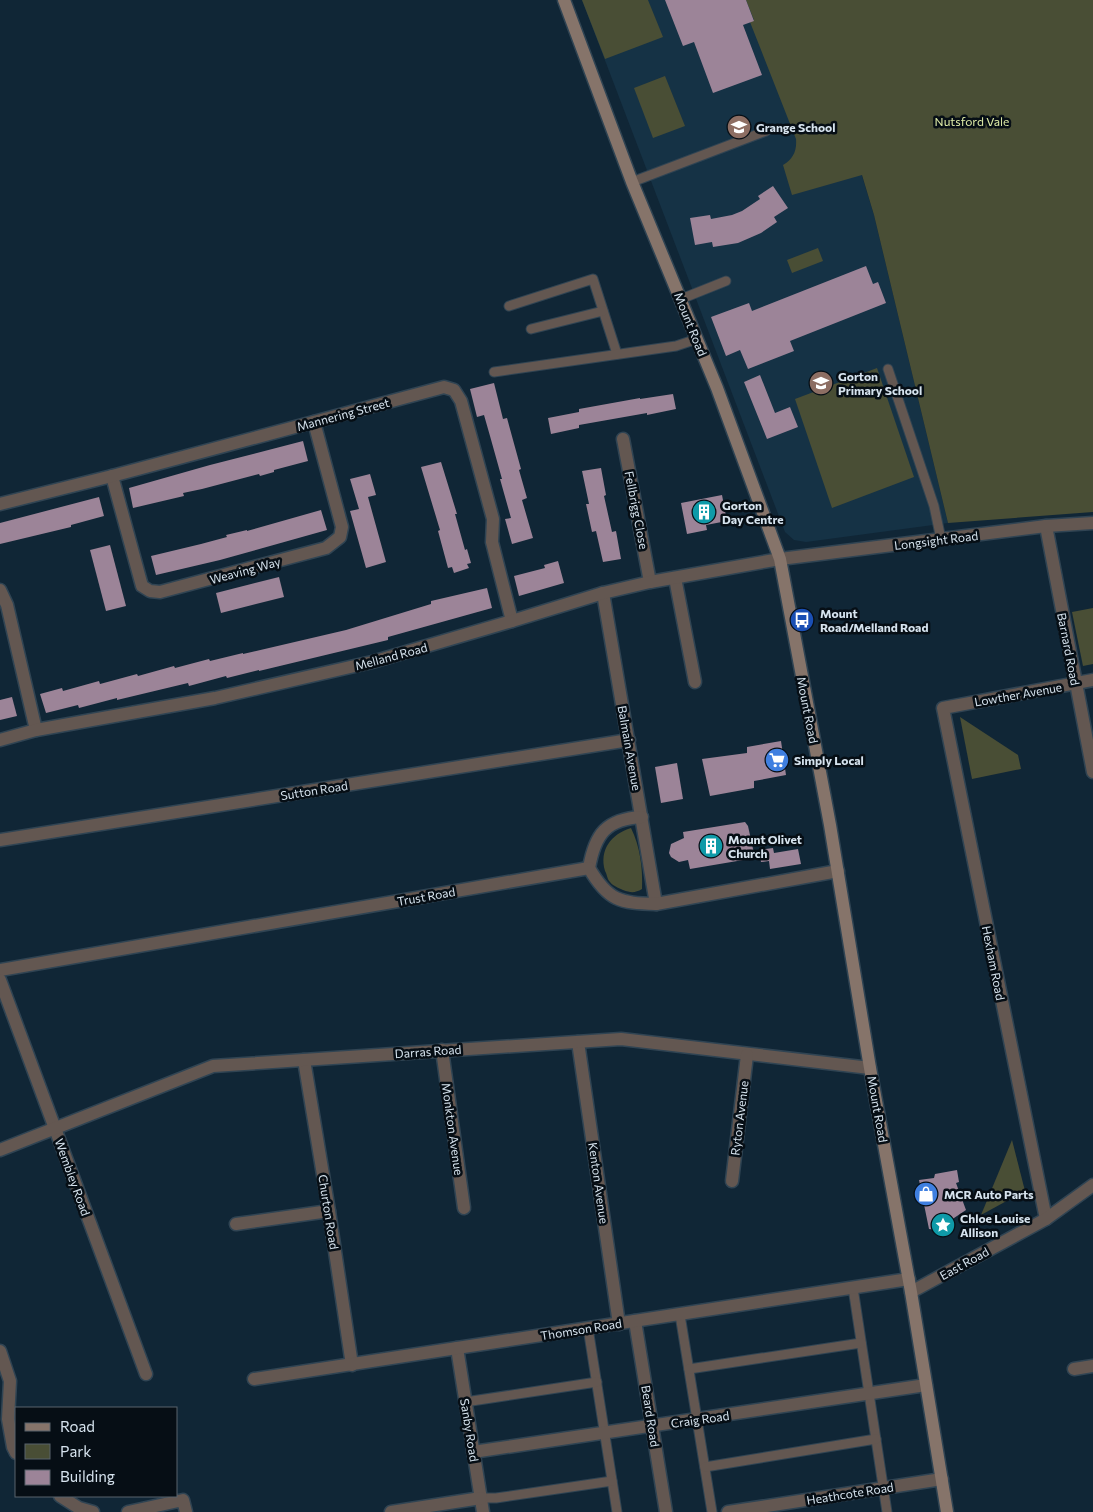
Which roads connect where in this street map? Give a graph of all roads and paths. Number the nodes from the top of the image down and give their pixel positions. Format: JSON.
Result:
{"nodes":[{"id":1,"x":564,"y":0,"type":"edge"},
{"id":2,"x":766,"y":131,"type":"dead end"},
{"id":3,"x":632,"y":182,"type":"junction"},
{"id":4,"x":726,"y":281,"type":"dead end"},
{"id":5,"x":681,"y":299,"type":"junction"},
{"id":6,"x":509,"y":306,"type":"dead end"},
{"id":7,"x":603,"y":311,"type":"junction"},
{"id":8,"x":531,"y":329,"type":"dead end"},
{"id":9,"x":697,"y":339,"type":"junction"},
{"id":10,"x":617,"y":354,"type":"junction"},
{"id":11,"x":888,"y":369,"type":"dead end"},
{"id":12,"x":494,"y":372,"type":"dead end"},
{"id":13,"x":314,"y":422,"type":"junction"},
{"id":14,"x":623,"y":439,"type":"dead end"},
{"id":15,"x":112,"y":476,"type":"junction"},
{"id":16,"x":0,"y":504,"type":"edge"},
{"id":17,"x":1093,"y":523,"type":"edge"},
{"id":18,"x":1046,"y":526,"type":"junction"},
{"id":19,"x":941,"y":539,"type":"junction"},
{"id":20,"x":780,"y":559,"type":"junction"},
{"id":21,"x":675,"y":578,"type":"junction"},
{"id":22,"x":650,"y":582,"type":"junction"},
{"id":23,"x":0,"y":590,"type":"edge"},
{"id":24,"x":603,"y":593,"type":"junction"},
{"id":25,"x":512,"y":621,"type":"junction"},
{"id":26,"x":1093,"y":680,"type":"edge"},
{"id":27,"x":695,"y":682,"type":"dead end"},
{"id":28,"x":1076,"y":684,"type":"junction"},
{"id":29,"x":943,"y":708,"type":"joint"},
{"id":30,"x":36,"y":730,"type":"junction"},
{"id":31,"x":0,"y":740,"type":"edge"},
{"id":32,"x":629,"y":740,"type":"junction"},
{"id":33,"x":1093,"y":772,"type":"edge"},
{"id":34,"x":642,"y":817,"type":"junction"},
{"id":35,"x":0,"y":840,"type":"edge"},
{"id":36,"x":589,"y":868,"type":"junction"},
{"id":37,"x":838,"y":871,"type":"junction"},
{"id":38,"x":656,"y":904,"type":"junction"},
{"id":39,"x":0,"y":970,"type":"edge"},
{"id":40,"x":0,"y":980,"type":"edge"},
{"id":41,"x":3,"y":998,"type":"edge"},
{"id":42,"x":578,"y":1042,"type":"junction"},
{"id":43,"x":442,"y":1050,"type":"junction"},
{"id":44,"x":747,"y":1055,"type":"junction"},
{"id":45,"x":304,"y":1060,"type":"junction"},
{"id":46,"x":870,"y":1068,"type":"junction"},
{"id":47,"x":55,"y":1128,"type":"junction"},
{"id":48,"x":0,"y":1150,"type":"edge"},
{"id":49,"x":732,"y":1181,"type":"dead end"},
{"id":50,"x":1093,"y":1185,"type":"edge"},
{"id":51,"x":464,"y":1208,"type":"dead end"},
{"id":52,"x":330,"y":1211,"type":"junction"},
{"id":53,"x":1046,"y":1219,"type":"junction"},
{"id":54,"x":236,"y":1224,"type":"dead end"},
{"id":55,"x":908,"y":1279,"type":"junction"},
{"id":56,"x":853,"y":1288,"type":"junction"},
{"id":57,"x":911,"y":1292,"type":"junction"},
{"id":58,"x":680,"y":1315,"type":"junction"},
{"id":59,"x":635,"y":1321,"type":"junction"},
{"id":60,"x":618,"y":1324,"type":"junction"},
{"id":61,"x":588,"y":1328,"type":"junction"},
{"id":62,"x":861,"y":1343,"type":"junction"},
{"id":63,"x":457,"y":1348,"type":"junction"},
{"id":64,"x":0,"y":1352,"type":"edge"},
{"id":65,"x":352,"y":1365,"type":"junction"},
{"id":66,"x":1093,"y":1366,"type":"edge"},
{"id":67,"x":689,"y":1369,"type":"junction"},
{"id":68,"x":1074,"y":1369,"type":"dead end"},
{"id":69,"x":146,"y":1374,"type":"dead end"},
{"id":70,"x":254,"y":1379,"type":"dead end"},
{"id":71,"x":597,"y":1382,"type":"junction"},
{"id":72,"x":926,"y":1385,"type":"junction"},
{"id":73,"x":869,"y":1394,"type":"junction"},
{"id":74,"x":465,"y":1402,"type":"junction"},
{"id":75,"x":697,"y":1419,"type":"junction"},
{"id":76,"x":4,"y":1420,"type":"edge"},
{"id":77,"x":652,"y":1426,"type":"junction"},
{"id":78,"x":605,"y":1432,"type":"junction"},
{"id":79,"x":876,"y":1439,"type":"junction"},
{"id":80,"x":15,"y":1451,"type":"edge"},
{"id":81,"x":473,"y":1452,"type":"junction"},
{"id":82,"x":705,"y":1467,"type":"junction"},
{"id":83,"x":942,"y":1479,"type":"junction"},
{"id":84,"x":612,"y":1481,"type":"junction"},
{"id":85,"x":883,"y":1488,"type":"junction"},
{"id":86,"x":62,"y":1497,"type":"edge"},
{"id":87,"x":481,"y":1498,"type":"junction"},
{"id":88,"x":92,"y":1512,"type":"edge"},
{"id":89,"x":128,"y":1512,"type":"edge"},
{"id":90,"x":186,"y":1512,"type":"edge"},
{"id":91,"x":391,"y":1512,"type":"edge"},
{"id":92,"x":483,"y":1512,"type":"edge"},
{"id":93,"x":617,"y":1512,"type":"edge"},
{"id":94,"x":666,"y":1512,"type":"edge"},
{"id":95,"x":712,"y":1512,"type":"edge"},
{"id":96,"x":728,"y":1512,"type":"edge"},
{"id":97,"x":887,"y":1512,"type":"edge"},
{"id":98,"x":947,"y":1512,"type":"edge"}],
"edges":[{"from":1,"to":3,"type":"main road","name":"Mount Road"},
{"from":2,"to":3,"type":"lane"},
{"from":3,"to":5,"type":"main road","name":"Mount Road"},
{"from":4,"to":5,"type":"lane"},
{"from":5,"to":9,"type":"main road","name":"Mount Road"},
{"from":6,"to":7,"type":"lane"},
{"from":7,"to":8,"type":"lane"},
{"from":7,"to":10,"type":"lane"},
{"from":9,"to":10,"type":"lane"},
{"from":9,"to":20,"type":"main road","name":"Mount Road"},
{"from":10,"to":12,"type":"lane"},
{"from":11,"to":19,"type":"lane"},
{"from":13,"to":15,"type":"street","name":"Mannering Street"},
{"from":13,"to":15,"type":"street","name":"Weaving Way"},
{"from":13,"to":25,"type":"street","name":"Mannering Street"},
{"from":14,"to":22,"type":"street","name":"Fellbrigg Close"},
{"from":15,"to":16,"type":"street","name":"Mannering Street"},
{"from":17,"to":18,"type":"street","name":"Longsight Road"},
{"from":18,"to":19,"type":"street","name":"Longsight Road"},
{"from":18,"to":28,"type":"street","name":"Barnard Road"},
{"from":19,"to":20,"type":"street","name":"Longsight Road"},
{"from":20,"to":21,"type":"street","name":"Melland Road"},
{"from":20,"to":37,"type":"main road","name":"Mount Road"},
{"from":21,"to":22,"type":"street","name":"Melland Road"},
{"from":21,"to":27,"type":"street"},
{"from":22,"to":24,"type":"street","name":"Melland Road"},
{"from":23,"to":30,"type":"street"},
{"from":24,"to":25,"type":"street","name":"Melland Road"},
{"from":24,"to":32,"type":"street","name":"Balmain Avenue"},
{"from":25,"to":30,"type":"street","name":"Melland Road"},
{"from":26,"to":28,"type":"street","name":"Lowther Avenue"},
{"from":28,"to":29,"type":"street","name":"Lowther Avenue"},
{"from":28,"to":33,"type":"street","name":"Barnard Road"},
{"from":29,"to":53,"type":"street","name":"Hexham Road"},
{"from":30,"to":31,"type":"street","name":"Melland Road"},
{"from":32,"to":34,"type":"street","name":"Balmain Avenue"},
{"from":32,"to":35,"type":"street","name":"Sutton Road"},
{"from":34,"to":36,"type":"street"},
{"from":34,"to":38,"type":"street","name":"Balmain Avenue"},
{"from":36,"to":38,"type":"street"},
{"from":36,"to":39,"type":"street","name":"Trust Road"},
{"from":37,"to":38,"type":"street"},
{"from":37,"to":46,"type":"main road","name":"Mount Road"},
{"from":40,"to":41,"type":"street","name":"Wembley Road"},
{"from":41,"to":47,"type":"street","name":"Wembley Road"},
{"from":42,"to":43,"type":"street","name":"Darras Road"},
{"from":42,"to":44,"type":"street","name":"Darras Road"},
{"from":42,"to":60,"type":"street","name":"Kenton Avenue"},
{"from":43,"to":45,"type":"street","name":"Darras Road"},
{"from":43,"to":51,"type":"street","name":"Monkton Avenue"},
{"from":44,"to":46,"type":"street","name":"Darras Road"},
{"from":44,"to":49,"type":"street","name":"Ryton Avenue"},
{"from":45,"to":47,"type":"street","name":"Darras Road"},
{"from":45,"to":52,"type":"street","name":"Churton Road"},
{"from":46,"to":55,"type":"main road","name":"Mount Road"},
{"from":47,"to":48,"type":"street","name":"Darras Road"},
{"from":47,"to":69,"type":"street","name":"Wembley Road"},
{"from":50,"to":53,"type":"street","name":"East Road"},
{"from":52,"to":54,"type":"street"},
{"from":52,"to":65,"type":"street","name":"Churton Road"},
{"from":53,"to":57,"type":"street","name":"East Road"},
{"from":55,"to":56,"type":"street","name":"Thomson Road"},
{"from":55,"to":57,"type":"main road","name":"Mount Road"},
{"from":56,"to":58,"type":"street","name":"Thomson Road"},
{"from":56,"to":62,"type":"lane"},
{"from":57,"to":72,"type":"main road","name":"Mount Road"},
{"from":58,"to":59,"type":"street","name":"Thomson Road"},
{"from":58,"to":67,"type":"lane"},
{"from":59,"to":60,"type":"street","name":"Thomson Road"},
{"from":59,"to":77,"type":"street","name":"Beard Road"},
{"from":60,"to":61,"type":"street","name":"Thomson Road"},
{"from":61,"to":63,"type":"street","name":"Thomson Road"},
{"from":61,"to":71,"type":"lane"},
{"from":62,"to":67,"type":"lane"},
{"from":62,"to":73,"type":"lane"},
{"from":63,"to":65,"type":"street","name":"Thomson Road"},
{"from":63,"to":74,"type":"street","name":"Sanby Road"},
{"from":64,"to":76,"type":"street"},
{"from":65,"to":70,"type":"street","name":"Thomson Road"},
{"from":66,"to":68,"type":"street"},
{"from":67,"to":75,"type":"lane"},
{"from":71,"to":74,"type":"lane"},
{"from":71,"to":78,"type":"lane"},
{"from":72,"to":73,"type":"street","name":"Craig Road"},
{"from":72,"to":83,"type":"main road","name":"Mount Road"},
{"from":73,"to":75,"type":"street","name":"Craig Road"},
{"from":73,"to":79,"type":"lane"},
{"from":74,"to":81,"type":"street","name":"Sanby Road"},
{"from":75,"to":77,"type":"street","name":"Craig Road"},
{"from":75,"to":82,"type":"lane"},
{"from":76,"to":80,"type":"street"},
{"from":77,"to":78,"type":"street","name":"Craig Road"},
{"from":77,"to":94,"type":"street","name":"Beard Road"},
{"from":78,"to":81,"type":"street","name":"Craig Road"},
{"from":78,"to":84,"type":"lane"},
{"from":79,"to":82,"type":"lane"},
{"from":79,"to":85,"type":"lane"},
{"from":81,"to":87,"type":"street","name":"Sanby Road"},
{"from":82,"to":95,"type":"lane"},
{"from":83,"to":85,"type":"street","name":"Heathcote Road"},
{"from":83,"to":98,"type":"main road","name":"Mount Road"},
{"from":84,"to":87,"type":"lane"},
{"from":84,"to":93,"type":"lane"},
{"from":85,"to":96,"type":"street","name":"Heathcote Road"},
{"from":85,"to":97,"type":"lane"},
{"from":86,"to":88,"type":"street"},
{"from":87,"to":91,"type":"street"},
{"from":87,"to":92,"type":"street","name":"Sanby Road"},
{"from":89,"to":90,"type":"street"}]}
